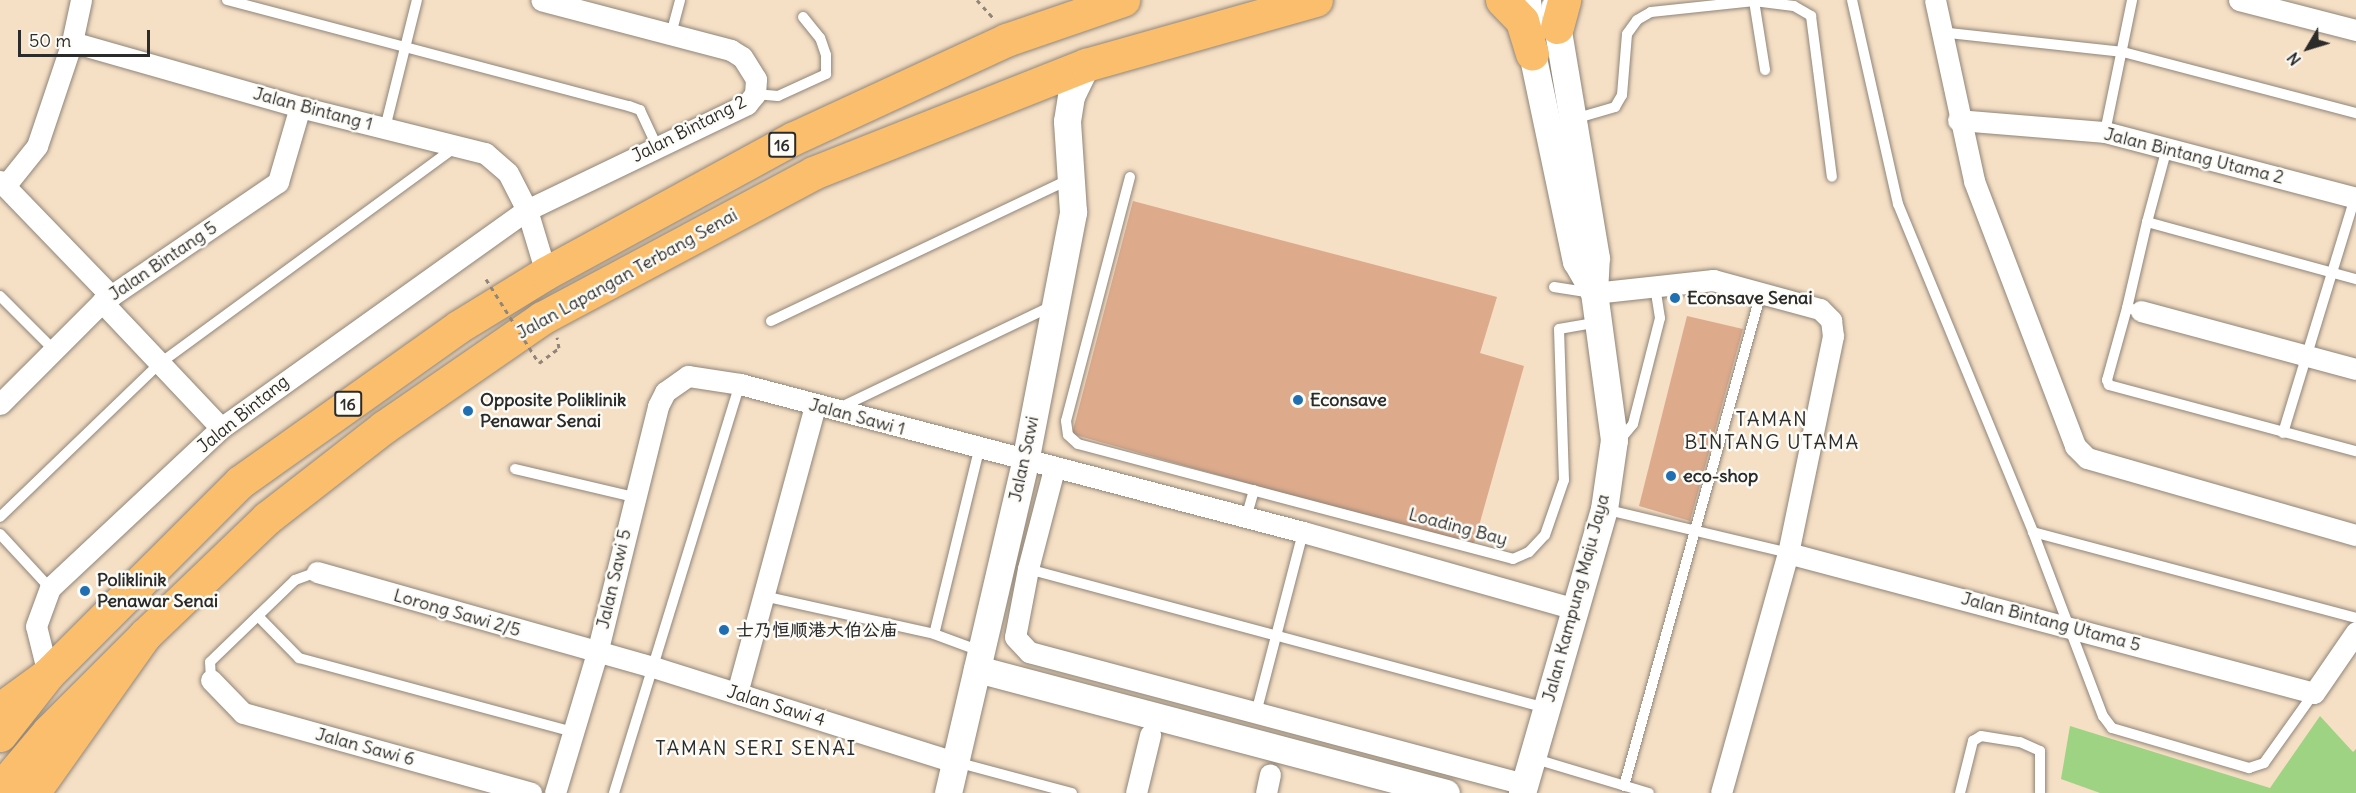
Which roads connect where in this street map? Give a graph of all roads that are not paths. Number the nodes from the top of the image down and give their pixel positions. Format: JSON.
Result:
{"nodes":[{"id":1,"x":81,"y":0,"type":"edge"},
{"id":2,"x":228,"y":0,"type":"edge"},
{"id":3,"x":417,"y":0,"type":"edge"},
{"id":4,"x":541,"y":0,"type":"edge"},
{"id":5,"x":680,"y":0,"type":"edge"},
{"id":6,"x":1123,"y":0,"type":"edge"},
{"id":7,"x":1316,"y":0,"type":"edge"},
{"id":8,"x":1503,"y":0,"type":"edge"},
{"id":9,"x":1527,"y":0,"type":"edge"},
{"id":10,"x":1852,"y":0,"type":"edge"},
{"id":11,"x":1935,"y":0,"type":"edge"},
{"id":12,"x":2132,"y":0,"type":"edge"},
{"id":13,"x":2239,"y":0,"type":"edge"},
{"id":14,"x":1754,"y":1,"type":"edge"},
{"id":15,"x":1558,"y":9,"type":"edge"},
{"id":16,"x":803,"y":17,"type":"dead end"},
{"id":17,"x":2356,"y":30,"type":"edge"},
{"id":18,"x":1941,"y":32,"type":"junction"},
{"id":19,"x":671,"y":34,"type":"junction"},
{"id":20,"x":72,"y":42,"type":"junction"},
{"id":21,"x":405,"y":45,"type":"junction"},
{"id":22,"x":2122,"y":52,"type":"junction"},
{"id":23,"x":1532,"y":53,"type":"junction"},
{"id":24,"x":1086,"y":65,"type":"junction"},
{"id":25,"x":1765,"y":70,"type":"dead end"},
{"id":26,"x":1020,"y":89,"type":"junction"},
{"id":27,"x":755,"y":94,"type":"junction"},
{"id":28,"x":300,"y":107,"type":"junction"},
{"id":29,"x":2356,"y":113,"type":"edge"},
{"id":30,"x":1573,"y":119,"type":"junction"},
{"id":31,"x":1958,"y":120,"type":"junction"},
{"id":32,"x":1067,"y":121,"type":"junction"},
{"id":33,"x":385,"y":128,"type":"junction"},
{"id":34,"x":2105,"y":132,"type":"junction"},
{"id":35,"x":458,"y":145,"type":"junction"},
{"id":36,"x":657,"y":146,"type":"junction"},
{"id":37,"x":2167,"y":148,"type":"junction"},
{"id":38,"x":1130,"y":177,"type":"dead end"},
{"id":39,"x":1832,"y":177,"type":"dead end"},
{"id":40,"x":1071,"y":178,"type":"junction"},
{"id":41,"x":2,"y":184,"type":"edge"},
{"id":42,"x":2356,"y":196,"type":"edge"},
{"id":43,"x":527,"y":210,"type":"junction"},
{"id":44,"x":2147,"y":222,"type":"junction"},
{"id":45,"x":2330,"y":271,"type":"junction"},
{"id":46,"x":546,"y":273,"type":"junction"},
{"id":47,"x":2356,"y":279,"type":"edge"},
{"id":48,"x":1554,"y":287,"type":"dead end"},
{"id":49,"x":1655,"y":287,"type":"junction"},
{"id":50,"x":1594,"y":293,"type":"junction"},
{"id":51,"x":1761,"y":293,"type":"junction"},
{"id":52,"x":0,"y":296,"type":"edge"},
{"id":53,"x":106,"y":299,"type":"junction"},
{"id":54,"x":1055,"y":304,"type":"junction"},
{"id":55,"x":2134,"y":309,"type":"junction"},
{"id":56,"x":771,"y":321,"type":"dead end"},
{"id":57,"x":1598,"y":321,"type":"junction"},
{"id":58,"x":54,"y":350,"type":"junction"},
{"id":59,"x":2304,"y":355,"type":"junction"},
{"id":60,"x":159,"y":364,"type":"junction"},
{"id":61,"x":2356,"y":369,"type":"edge"},
{"id":62,"x":688,"y":376,"type":"joint"},
{"id":63,"x":740,"y":384,"type":"junction"},
{"id":64,"x":0,"y":404,"type":"edge"},
{"id":65,"x":824,"y":409,"type":"junction"},
{"id":66,"x":221,"y":428,"type":"junction"},
{"id":67,"x":2283,"y":433,"type":"junction"},
{"id":68,"x":1613,"y":446,"type":"junction"},
{"id":69,"x":979,"y":450,"type":"junction"},
{"id":70,"x":2356,"y":452,"type":"edge"},
{"id":71,"x":1025,"y":462,"type":"junction"},
{"id":72,"x":515,"y":469,"type":"dead end"},
{"id":73,"x":1054,"y":469,"type":"junction"},
{"id":74,"x":1254,"y":490,"type":"junction"},
{"id":75,"x":633,"y":497,"type":"junction"},
{"id":76,"x":1604,"y":509,"type":"junction"},
{"id":77,"x":0,"y":517,"type":"edge"},
{"id":78,"x":1246,"y":518,"type":"junction"},
{"id":79,"x":1693,"y":530,"type":"junction"},
{"id":80,"x":1303,"y":532,"type":"junction"},
{"id":81,"x":2033,"y":532,"type":"junction"},
{"id":82,"x":0,"y":534,"type":"edge"},
{"id":83,"x":2356,"y":535,"type":"edge"},
{"id":84,"x":1788,"y":553,"type":"junction"},
{"id":85,"x":1028,"y":568,"type":"junction"},
{"id":86,"x":317,"y":573,"type":"joint"},
{"id":87,"x":50,"y":588,"type":"junction"},
{"id":88,"x":763,"y":596,"type":"junction"},
{"id":89,"x":1575,"y":609,"type":"junction"},
{"id":90,"x":258,"y":616,"type":"junction"},
{"id":91,"x":2356,"y":618,"type":"edge"},
{"id":92,"x":2066,"y":625,"type":"junction"},
{"id":93,"x":2356,"y":632,"type":"edge"},
{"id":94,"x":145,"y":634,"type":"junction"},
{"id":95,"x":934,"y":634,"type":"junction"},
{"id":96,"x":1276,"y":635,"type":"junction"},
{"id":97,"x":597,"y":653,"type":"junction"},
{"id":98,"x":979,"y":660,"type":"junction"},
{"id":99,"x":653,"y":667,"type":"junction"},
{"id":100,"x":48,"y":674,"type":"junction"},
{"id":101,"x":210,"y":680,"type":"joint"},
{"id":102,"x":737,"y":693,"type":"junction"},
{"id":103,"x":2314,"y":693,"type":"junction"},
{"id":104,"x":1546,"y":708,"type":"junction"},
{"id":105,"x":0,"y":709,"type":"edge"},
{"id":106,"x":1256,"y":713,"type":"junction"},
{"id":107,"x":574,"y":732,"type":"junction"},
{"id":108,"x":0,"y":735,"type":"edge"},
{"id":109,"x":1150,"y":735,"type":"dead end"},
{"id":110,"x":1532,"y":758,"type":"junction"},
{"id":111,"x":955,"y":762,"type":"junction"},
{"id":112,"x":1624,"y":786,"type":"junction"},
{"id":113,"x":0,"y":789,"type":"edge"},
{"id":114,"x":1523,"y":789,"type":"edge"},
{"id":115,"x":33,"y":793,"type":"edge"},
{"id":116,"x":531,"y":793,"type":"edge"},
{"id":117,"x":555,"y":793,"type":"edge"},
{"id":118,"x":614,"y":793,"type":"edge"},
{"id":119,"x":948,"y":793,"type":"edge"},
{"id":120,"x":1072,"y":793,"type":"edge"},
{"id":121,"x":1136,"y":793,"type":"edge"},
{"id":122,"x":1446,"y":793,"type":"edge"},
{"id":123,"x":1649,"y":793,"type":"edge"},
{"id":124,"x":1721,"y":793,"type":"edge"},
{"id":125,"x":1960,"y":793,"type":"edge"},
{"id":126,"x":2040,"y":793,"type":"edge"}],
"edges":[{"from":1,"to":20,"type":"street"},
{"from":2,"to":21,"type":"lane"},
{"from":3,"to":21,"type":"lane"},
{"from":4,"to":19,"type":"street","name":"Jalan Bintang 2"},
{"from":5,"to":19,"type":"lane"},
{"from":6,"to":46,"type":"highway","name":"Jalan Lapangan Terbang Senai","number":"16"},
{"from":7,"to":24,"type":"highway","name":"Jalan Lapangan Terbang Senai","number":"16"},
{"from":8,"to":23,"type":"highway"},
{"from":9,"to":23,"type":"street","name":"Jalan Kampung Maju Jaya"},
{"from":10,"to":81,"type":"lane"},
{"from":11,"to":18,"type":"street"},
{"from":12,"to":22,"type":"lane"},
{"from":13,"to":17,"type":"street"},
{"from":14,"to":25,"type":"lane"},
{"from":14,"to":30,"type":"lane"},
{"from":14,"to":39,"type":"lane"},
{"from":15,"to":30,"type":"street","name":"Jalan Kampung Maju Jaya"},
{"from":16,"to":27,"type":"lane"},
{"from":18,"to":22,"type":"lane"},
{"from":18,"to":31,"type":"street"},
{"from":19,"to":27,"type":"street","name":"Jalan Bintang 2"},
{"from":20,"to":28,"type":"street","name":"Jalan Bintang 1"},
{"from":20,"to":41,"type":"street"},
{"from":21,"to":33,"type":"lane"},
{"from":21,"to":36,"type":"lane"},
{"from":22,"to":29,"type":"lane"},
{"from":22,"to":34,"type":"lane"},
{"from":23,"to":50,"type":"street","name":"Jalan Kampung Maju Jaya"},
{"from":24,"to":26,"type":"highway","name":"Jalan Lapangan Terbang Senai","number":"16"},
{"from":24,"to":32,"type":"street","name":"Jalan Sawi"},
{"from":26,"to":32,"type":"street"},
{"from":26,"to":94,"type":"highway","name":"Jalan Lapangan Terbang Senai","number":"16"},
{"from":27,"to":36,"type":"street","name":"Jalan Bintang 2"},
{"from":28,"to":33,"type":"street","name":"Jalan Bintang 1"},
{"from":28,"to":53,"type":"street","name":"Jalan Bintang 5"},
{"from":30,"to":50,"type":"street","name":"Jalan Kampung Maju Jaya"},
{"from":31,"to":34,"type":"street","name":"Jalan Bintang Utama 2"},
{"from":31,"to":83,"type":"street"},
{"from":32,"to":40,"type":"street","name":"Jalan Sawi"},
{"from":33,"to":35,"type":"street","name":"Jalan Bintang 1"},
{"from":34,"to":37,"type":"street","name":"Jalan Bintang Utama 2"},
{"from":35,"to":43,"type":"street","name":"Jalan Bintang 1"},
{"from":35,"to":60,"type":"lane"},
{"from":36,"to":43,"type":"street","name":"Jalan Bintang 2"},
{"from":37,"to":42,"type":"street","name":"Jalan Bintang Utama 2"},
{"from":37,"to":44,"type":"lane"},
{"from":38,"to":74,"type":"lane"},
{"from":40,"to":54,"type":"street","name":"Jalan Sawi"},
{"from":40,"to":56,"type":"lane"},
{"from":41,"to":53,"type":"street"},
{"from":42,"to":45,"type":"lane"},
{"from":43,"to":46,"type":"street","name":"Jalan Bintang 1"},
{"from":43,"to":66,"type":"street","name":"Jalan Bintang"},
{"from":44,"to":45,"type":"lane"},
{"from":44,"to":55,"type":"lane"},
{"from":45,"to":47,"type":"lane"},
{"from":45,"to":59,"type":"lane"},
{"from":46,"to":100,"type":"highway","name":"Jalan Lapangan Terbang Senai","number":"16"},
{"from":48,"to":50,"type":"lane"},
{"from":49,"to":50,"type":"street"},
{"from":49,"to":51,"type":"street"},
{"from":49,"to":68,"type":"lane"},
{"from":50,"to":57,"type":"street","name":"Jalan Kampung Maju Jaya"},
{"from":51,"to":79,"type":"lane"},
{"from":51,"to":84,"type":"street"},
{"from":52,"to":58,"type":"lane"},
{"from":53,"to":58,"type":"street","name":"Jalan Bintang 5"},
{"from":53,"to":60,"type":"street"},
{"from":54,"to":65,"type":"lane"},
{"from":54,"to":71,"type":"street","name":"Jalan Sawi"},
{"from":55,"to":59,"type":"street"},
{"from":55,"to":67,"type":"lane"},
{"from":57,"to":68,"type":"street","name":"Jalan Kampung Maju Jaya"},
{"from":57,"to":74,"type":"lane","name":"Loading Bay"},
{"from":58,"to":64,"type":"street","name":"Jalan Bintang 5"},
{"from":59,"to":61,"type":"street"},
{"from":59,"to":67,"type":"lane"},
{"from":60,"to":66,"type":"street"},
{"from":60,"to":77,"type":"lane"},
{"from":62,"to":63,"type":"street","name":"Jalan Sawi 1"},
{"from":62,"to":75,"type":"street","name":"Jalan Sawi 5"},
{"from":63,"to":65,"type":"street","name":"Jalan Sawi 1"},
{"from":63,"to":99,"type":"lane"},
{"from":65,"to":69,"type":"street","name":"Jalan Sawi 1"},
{"from":65,"to":88,"type":"street"},
{"from":66,"to":87,"type":"street","name":"Jalan Bintang"},
{"from":67,"to":70,"type":"lane"},
{"from":68,"to":76,"type":"street","name":"Jalan Kampung Maju Jaya"},
{"from":69,"to":71,"type":"street","name":"Jalan Sawi 1"},
{"from":69,"to":95,"type":"lane"},
{"from":71,"to":73,"type":"street","name":"Jalan Sawi 1"},
{"from":71,"to":98,"type":"street","name":"Jalan Sawi"},
{"from":72,"to":75,"type":"lane"},
{"from":73,"to":78,"type":"street","name":"Jalan Sawi 1"},
{"from":73,"to":85,"type":"street"},
{"from":74,"to":78,"type":"lane"},
{"from":75,"to":97,"type":"street","name":"Jalan Sawi 5"},
{"from":76,"to":79,"type":"lane"},
{"from":76,"to":89,"type":"street","name":"Jalan Kampung Maju Jaya"},
{"from":78,"to":80,"type":"street","name":"Jalan Sawi 1"},
{"from":79,"to":84,"type":"lane"},
{"from":79,"to":112,"type":"lane"},
{"from":80,"to":89,"type":"street","name":"Jalan Sawi 1"},
{"from":80,"to":96,"type":"lane"},
{"from":81,"to":91,"type":"lane"},
{"from":81,"to":92,"type":"lane"},
{"from":82,"to":87,"type":"lane"},
{"from":84,"to":92,"type":"street","name":"Jalan Bintang Utama 5"},
{"from":84,"to":124,"type":"street"},
{"from":85,"to":96,"type":"lane"},
{"from":85,"to":106,"type":"street"},
{"from":86,"to":90,"type":"lane"},
{"from":86,"to":97,"type":"street","name":"Lorong Sawi 2/5"},
{"from":87,"to":100,"type":"street","name":"Jalan Bintang"},
{"from":88,"to":95,"type":"lane"},
{"from":88,"to":102,"type":"street"},
{"from":89,"to":104,"type":"street","name":"Jalan Kampung Maju Jaya"},
{"from":90,"to":101,"type":"lane"},
{"from":90,"to":107,"type":"lane"},
{"from":92,"to":103,"type":"street","name":"Jalan Bintang Utama 5"},
{"from":92,"to":103,"type":"lane"},
{"from":93,"to":103,"type":"street"},
{"from":94,"to":113,"type":"highway","name":"Jalan Lapangan Terbang Senai","number":"16"},
{"from":94,"to":115,"type":"highway"},
{"from":95,"to":98,"type":"lane"},
{"from":96,"to":104,"type":"lane"},
{"from":96,"to":106,"type":"lane"},
{"from":97,"to":99,"type":"street","name":"Jalan Sawi 4"},
{"from":97,"to":107,"type":"street","name":"Jalan Sawi 5"},
{"from":98,"to":111,"type":"street","name":"Jalan Sawi"},
{"from":98,"to":122,"type":"street"},
{"from":99,"to":102,"type":"street","name":"Jalan Sawi 4"},
{"from":99,"to":118,"type":"lane"},
{"from":100,"to":105,"type":"highway"},
{"from":100,"to":108,"type":"highway","name":"Jalan Lapangan Terbang Senai","number":"16"},
{"from":101,"to":116,"type":"street","name":"Jalan Sawi 6"},
{"from":102,"to":111,"type":"street","name":"Jalan Sawi 4"},
{"from":104,"to":110,"type":"street","name":"Jalan Kampung Maju Jaya"},
{"from":106,"to":114,"type":"street"},
{"from":107,"to":117,"type":"street","name":"Jalan Sawi 5"},
{"from":109,"to":121,"type":"street"},
{"from":110,"to":112,"type":"lane"},
{"from":110,"to":114,"type":"street","name":"Jalan Kampung Maju Jaya"},
{"from":111,"to":119,"type":"street","name":"Jalan Sawi"},
{"from":111,"to":120,"type":"lane"},
{"from":112,"to":123,"type":"lane"},
{"from":125,"to":126,"type":"lane"}]}
